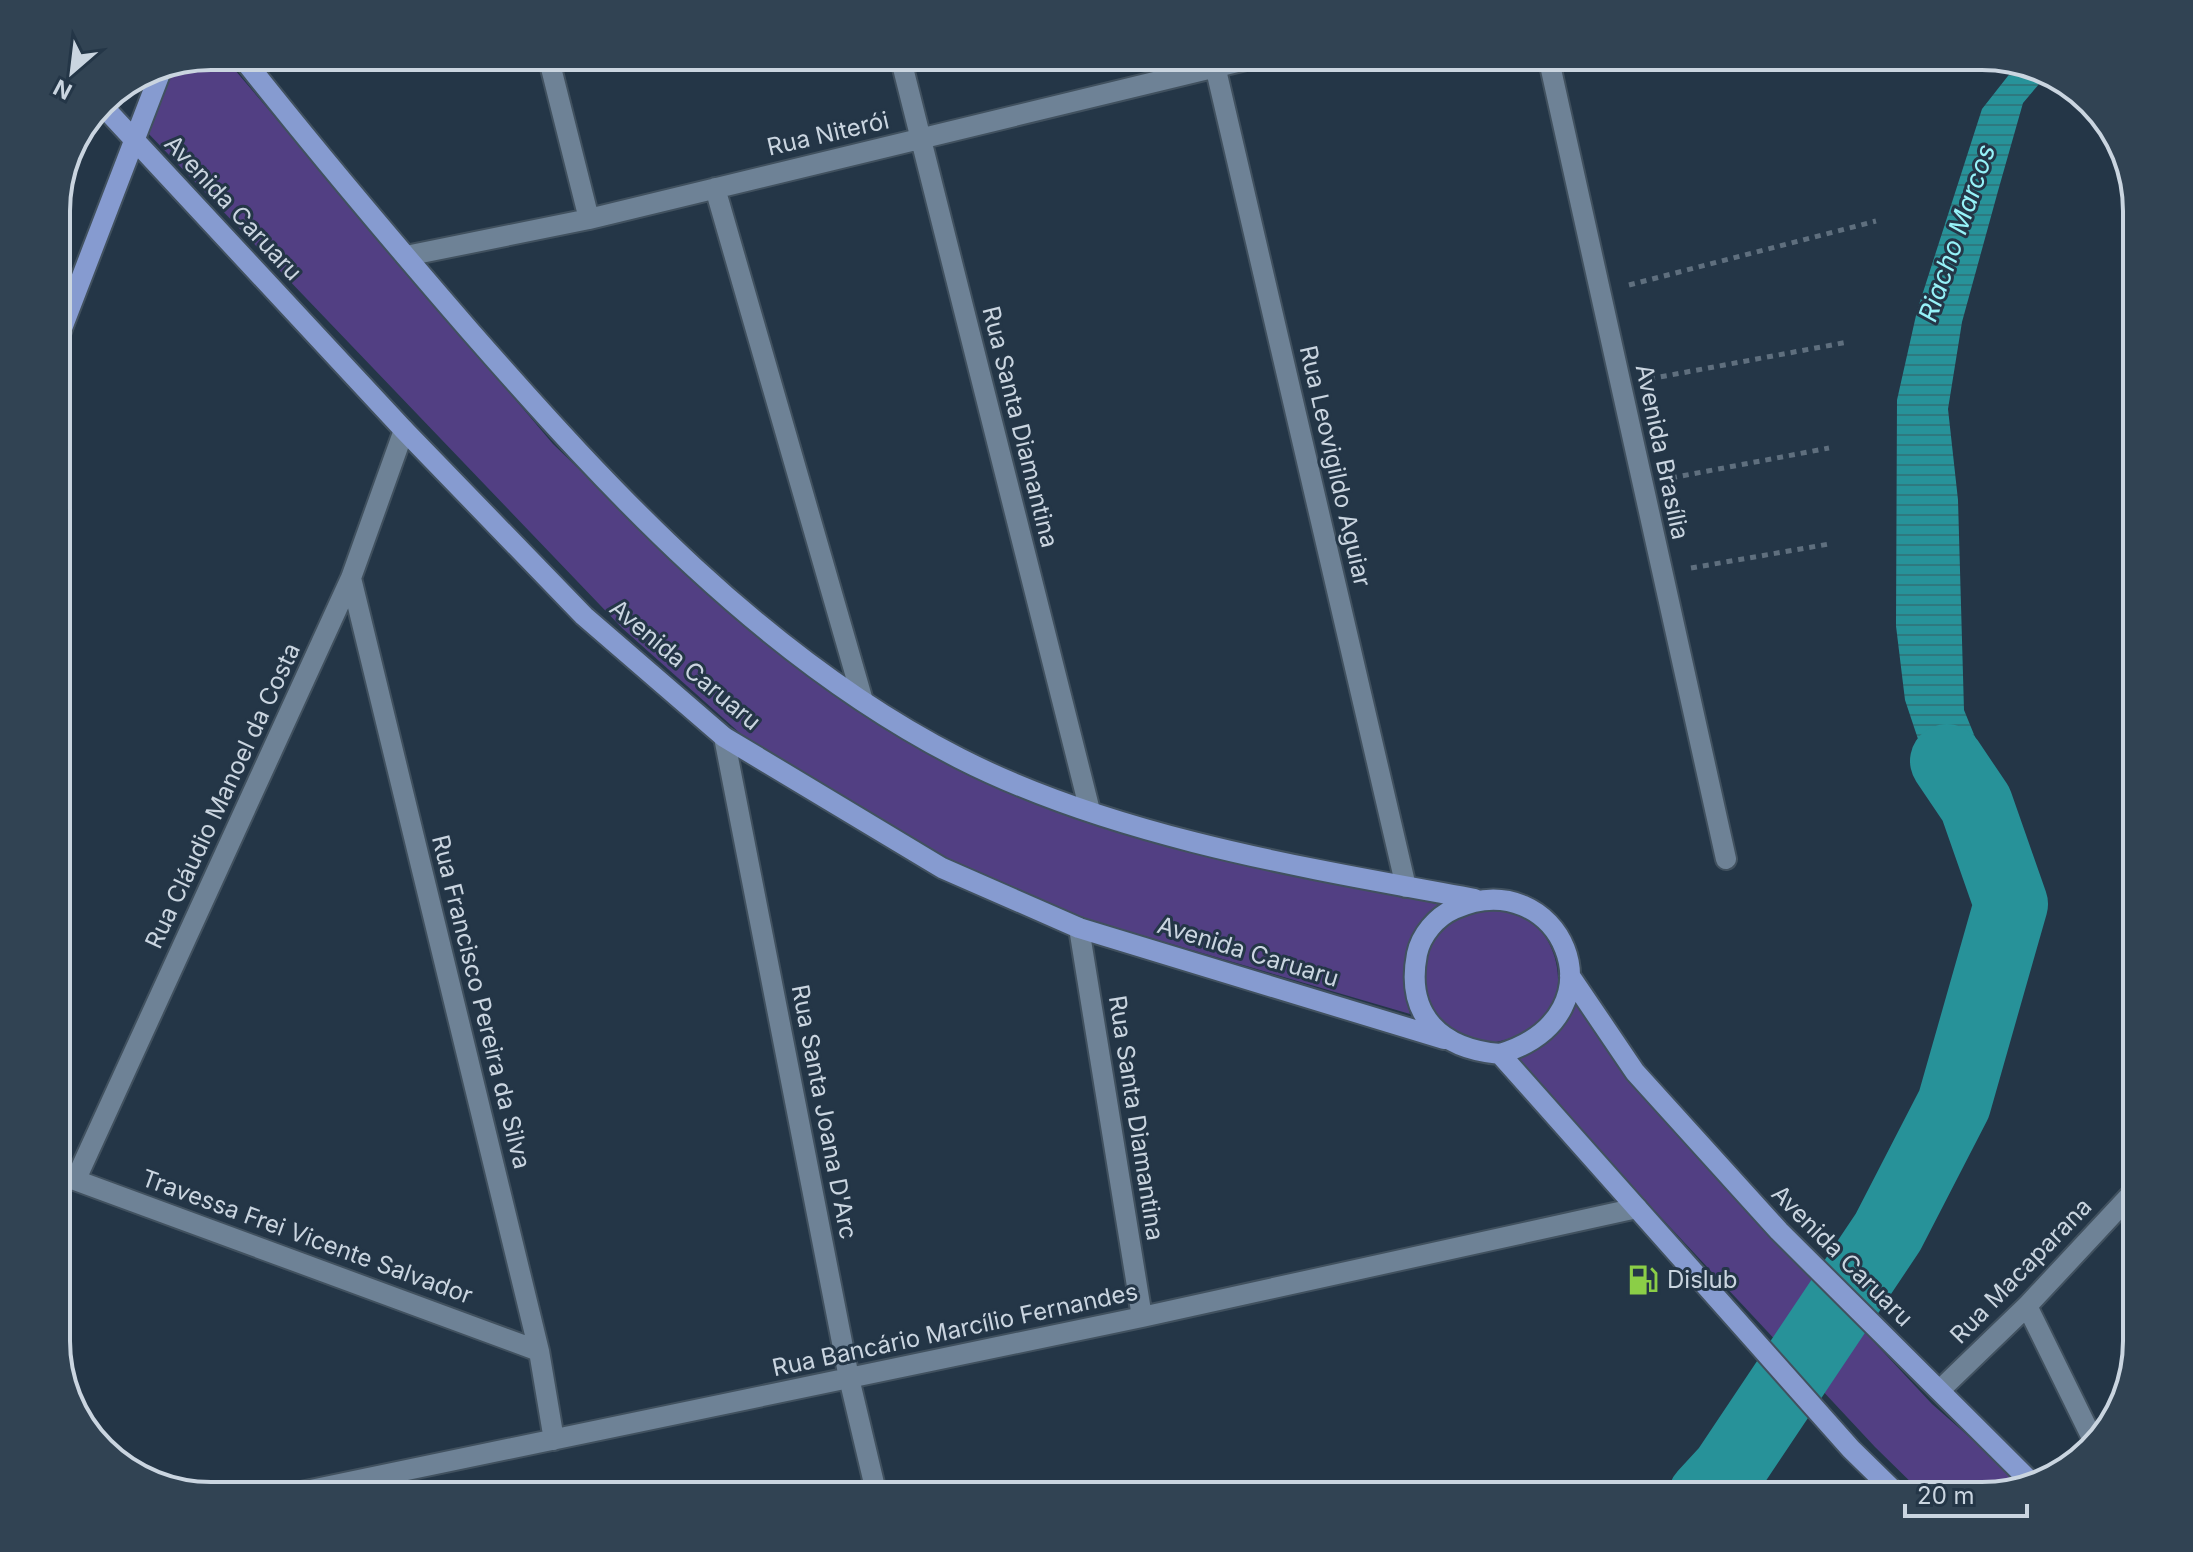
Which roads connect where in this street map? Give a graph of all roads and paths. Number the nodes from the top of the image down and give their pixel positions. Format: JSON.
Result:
{"nodes":[{"id":1,"x":253,"y":70,"type":"edge"},
{"id":2,"x":552,"y":70,"type":"edge"},
{"id":3,"x":904,"y":70,"type":"edge"},
{"id":4,"x":1184,"y":70,"type":"edge"},
{"id":5,"x":1217,"y":70,"type":"edge"},
{"id":6,"x":1551,"y":70,"type":"edge"},
{"id":7,"x":156,"y":82,"type":"edge"},
{"id":8,"x":110,"y":113,"type":"edge"},
{"id":9,"x":134,"y":139,"type":"junction"},
{"id":10,"x":921,"y":139,"type":"junction"},
{"id":11,"x":715,"y":188,"type":"junction"},
{"id":12,"x":589,"y":219,"type":"junction"},
{"id":13,"x":1876,"y":221,"type":"dead end"},
{"id":14,"x":406,"y":256,"type":"junction"},
{"id":15,"x":1601,"y":292,"type":"junction"},
{"id":16,"x":70,"y":307,"type":"edge"},
{"id":17,"x":1848,"y":342,"type":"dead end"},
{"id":18,"x":1621,"y":384,"type":"junction"},
{"id":19,"x":404,"y":430,"type":"junction"},
{"id":20,"x":1829,"y":448,"type":"dead end"},
{"id":21,"x":1643,"y":484,"type":"junction"},
{"id":22,"x":1829,"y":544,"type":"dead end"},
{"id":23,"x":1662,"y":573,"type":"junction"},
{"id":24,"x":351,"y":578,"type":"junction"},
{"id":25,"x":863,"y":701,"type":"junction"},
{"id":26,"x":724,"y":737,"type":"junction"},
{"id":27,"x":1090,"y":811,"type":"junction"},
{"id":28,"x":1726,"y":859,"type":"dead end"},
{"id":29,"x":1406,"y":887,"type":"junction"},
{"id":30,"x":1475,"y":899,"type":"junction"},
{"id":31,"x":1079,"y":928,"type":"junction"},
{"id":32,"x":1570,"y":976,"type":"junction"},
{"id":33,"x":1444,"y":1039,"type":"junction"},
{"id":34,"x":1500,"y":1054,"type":"junction"},
{"id":35,"x":70,"y":1168,"type":"edge"},
{"id":36,"x":70,"y":1177,"type":"edge"},
{"id":37,"x":2123,"y":1203,"type":"edge"},
{"id":38,"x":1637,"y":1208,"type":"junction"},
{"id":39,"x":2027,"y":1306,"type":"junction"},
{"id":40,"x":1142,"y":1317,"type":"junction"},
{"id":41,"x":539,"y":1351,"type":"junction"},
{"id":42,"x":849,"y":1378,"type":"junction"},
{"id":43,"x":1940,"y":1390,"type":"junction"},
{"id":44,"x":2089,"y":1432,"type":"edge"},
{"id":45,"x":554,"y":1440,"type":"junction"},
{"id":46,"x":2025,"y":1476,"type":"edge"},
{"id":47,"x":350,"y":1482,"type":"edge"},
{"id":48,"x":874,"y":1482,"type":"edge"},
{"id":49,"x":1886,"y":1482,"type":"edge"}],
"edges":[{"from":1,"to":14,"type":"main road","name":"Avenida Caruaru"},
{"from":2,"to":12,"type":"street"},
{"from":3,"to":10,"type":"street","name":"Rua Santa Diamantina"},
{"from":4,"to":10,"type":"street","name":"Rua Niterói"},
{"from":5,"to":29,"type":"street","name":"Rua Leovigildo Aguiar"},
{"from":6,"to":15,"type":"street","name":"Avenida Brasília"},
{"from":7,"to":9,"type":"main road"},
{"from":8,"to":9,"type":"main road","name":"Avenida Caruaru"},
{"from":9,"to":16,"type":"main road"},
{"from":9,"to":19,"type":"main road","name":"Avenida Caruaru"},
{"from":10,"to":11,"type":"street","name":"Rua Niterói"},
{"from":10,"to":27,"type":"street","name":"Rua Santa Diamantina"},
{"from":11,"to":12,"type":"street","name":"Rua Niterói"},
{"from":11,"to":25,"type":"street"},
{"from":12,"to":14,"type":"street","name":"Rua Niterói"},
{"from":13,"to":15,"type":"path"},
{"from":14,"to":25,"type":"main road","name":"Avenida Caruaru"},
{"from":15,"to":18,"type":"street","name":"Avenida Brasília"},
{"from":17,"to":18,"type":"path"},
{"from":18,"to":21,"type":"street","name":"Avenida Brasília"},
{"from":19,"to":24,"type":"street","name":"Rua Cláudio Manoel da Costa"},
{"from":19,"to":26,"type":"main road","name":"Avenida Caruaru"},
{"from":20,"to":21,"type":"path"},
{"from":21,"to":23,"type":"street","name":"Avenida Brasília"},
{"from":22,"to":23,"type":"path"},
{"from":23,"to":28,"type":"street","name":"Avenida Brasília"},
{"from":24,"to":35,"type":"street","name":"Rua Cláudio Manoel da Costa"},
{"from":24,"to":41,"type":"street","name":"Rua Francisco Pereira da Silva"},
{"from":25,"to":27,"type":"main road","name":"Avenida Caruaru"},
{"from":26,"to":31,"type":"main road","name":"Avenida Caruaru"},
{"from":26,"to":42,"type":"street","name":"Rua Santa Joana D'Arc"},
{"from":27,"to":29,"type":"main road","name":"Avenida Caruaru"},
{"from":29,"to":30,"type":"main road","name":"Avenida Caruaru"},
{"from":30,"to":32,"type":"main road","name":"Avenida Caruaru"},
{"from":30,"to":33,"type":"main road"},
{"from":31,"to":33,"type":"main road","name":"Avenida Caruaru"},
{"from":31,"to":40,"type":"street","name":"Rua Santa Diamantina"},
{"from":32,"to":34,"type":"main road"},
{"from":32,"to":43,"type":"main road","name":"Avenida Caruaru"},
{"from":33,"to":34,"type":"main road","name":"Avenida Caruaru"},
{"from":34,"to":38,"type":"main road"},
{"from":36,"to":41,"type":"street","name":"Travessa Frei Vicente Salvador"},
{"from":37,"to":39,"type":"street","name":"Rua Macaparana"},
{"from":38,"to":40,"type":"street","name":"Rua Bancário Marcílio Fernandes"},
{"from":38,"to":49,"type":"main road"},
{"from":39,"to":43,"type":"street","name":"Rua Macaparana"},
{"from":39,"to":44,"type":"street"},
{"from":40,"to":42,"type":"street","name":"Rua Bancário Marcílio Fernandes"},
{"from":41,"to":45,"type":"street","name":"Rua Francisco Pereira da Silva"},
{"from":42,"to":45,"type":"street","name":"Rua Bancário Marcílio Fernandes"},
{"from":42,"to":48,"type":"street","name":"Rua Santa Joana D'Arc"},
{"from":43,"to":46,"type":"main road","name":"Avenida Caruaru"},
{"from":45,"to":47,"type":"street","name":"Rua Bancário Marcílio Fernandes"}]}
